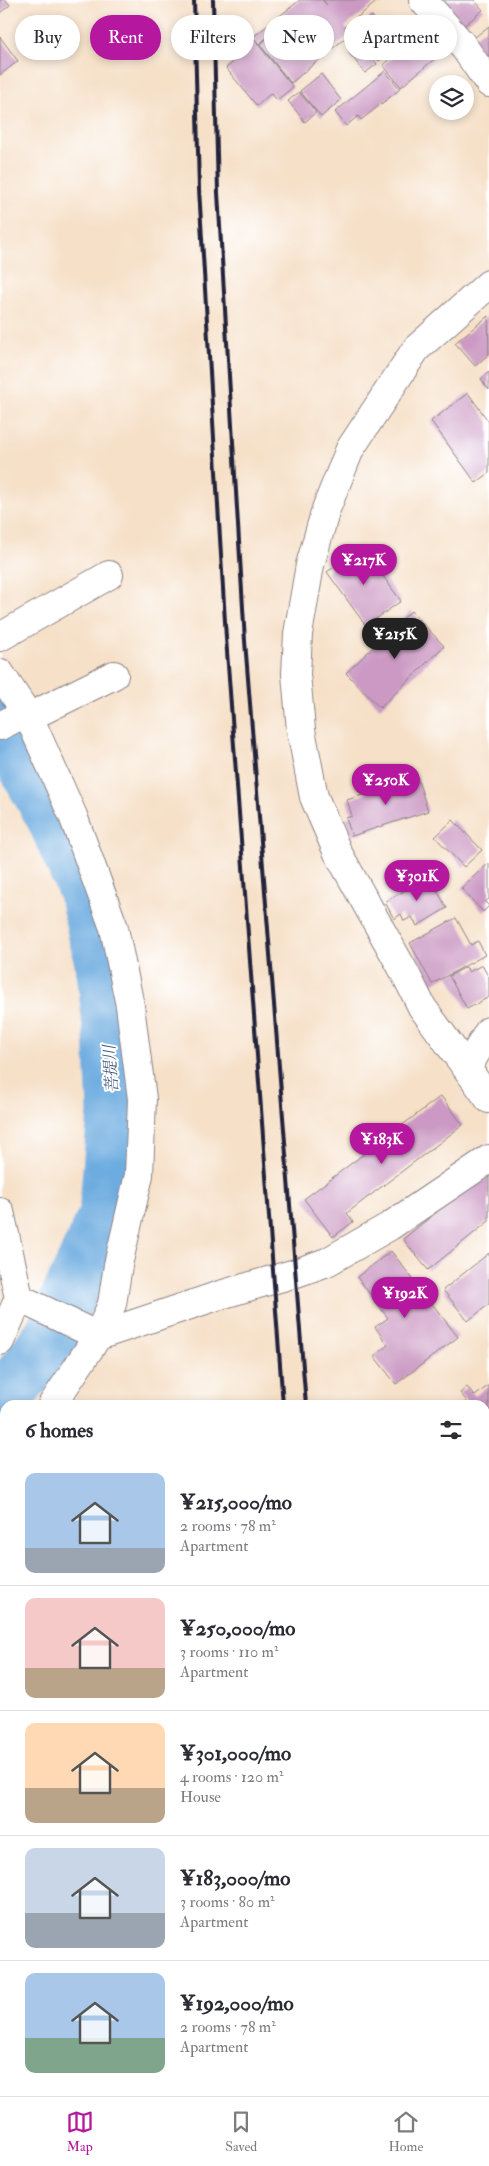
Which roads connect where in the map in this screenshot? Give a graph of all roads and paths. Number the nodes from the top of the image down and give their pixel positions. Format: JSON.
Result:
{"nodes":[{"id":1,"x":423,"y":0,"type":"edge"},
{"id":2,"x":489,"y":82,"type":"edge"},
{"id":3,"x":489,"y":284,"type":"edge"},
{"id":4,"x":109,"y":575,"type":"dead end"},
{"id":5,"x":0,"y":637,"type":"edge"},
{"id":6,"x":0,"y":673,"type":"edge"},
{"id":7,"x":114,"y":674,"type":"dead end"},
{"id":8,"x":19,"y":718,"type":"edge"},
{"id":9,"x":489,"y":1030,"type":"edge"},
{"id":10,"x":467,"y":1068,"type":"junction"},
{"id":11,"x":489,"y":1100,"type":"edge"},
{"id":12,"x":489,"y":1159,"type":"edge"},
{"id":13,"x":0,"y":1212,"type":"edge"},
{"id":14,"x":26,"y":1301,"type":"junction"},
{"id":15,"x":94,"y":1334,"type":"junction"},
{"id":16,"x":0,"y":1341,"type":"edge"},
{"id":17,"x":55,"y":1400,"type":"edge"}],
"edges":[{"from":1,"to":2,"type":"street"},
{"from":3,"to":10,"type":"street"},
{"from":4,"to":5,"type":"street"},
{"from":6,"to":8,"type":"street"},
{"from":7,"to":8,"type":"street"},
{"from":8,"to":15,"type":"street"},
{"from":9,"to":10,"type":"street"},
{"from":10,"to":11,"type":"street"},
{"from":12,"to":15,"type":"street"},
{"from":13,"to":14,"type":"street"},
{"from":14,"to":15,"type":"street"},
{"from":14,"to":16,"type":"street"},
{"from":15,"to":17,"type":"street"}]}
